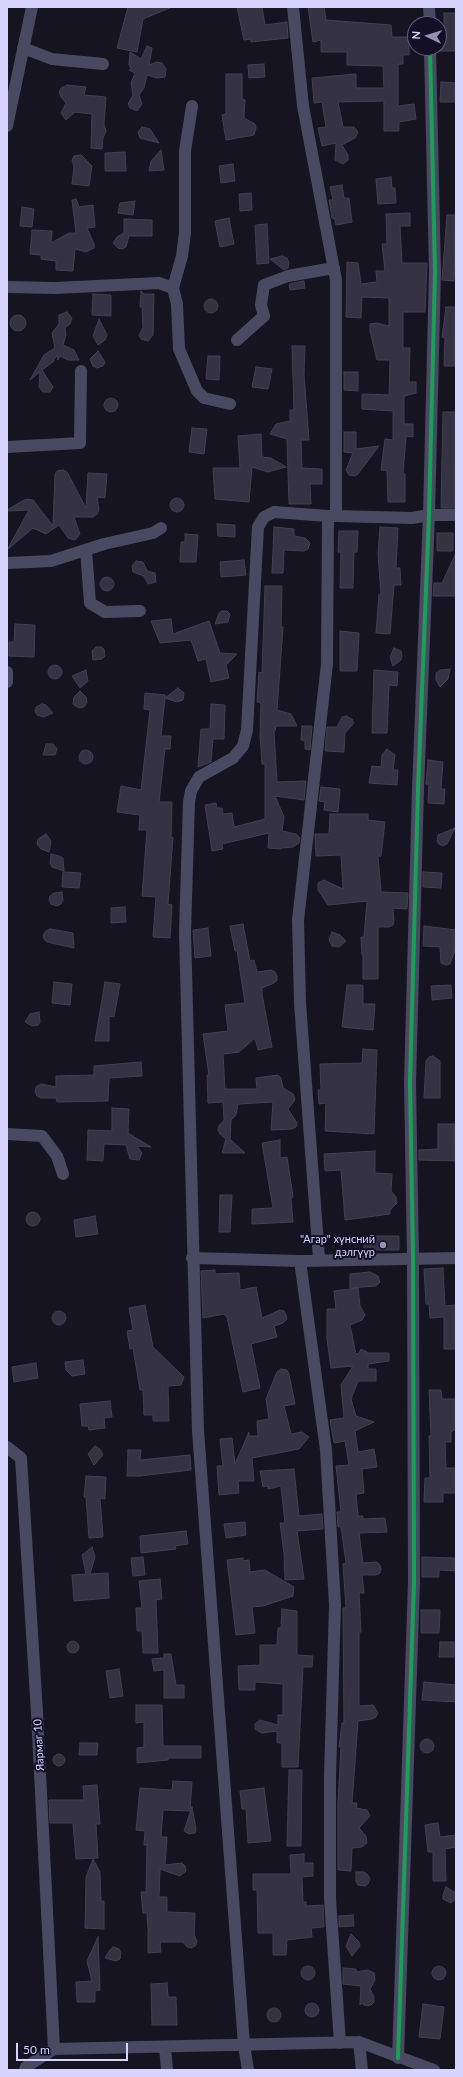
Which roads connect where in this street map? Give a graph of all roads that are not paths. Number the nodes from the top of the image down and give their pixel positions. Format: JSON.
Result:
{"nodes":[{"id":1,"x":32,"y":7,"type":"edge"},
{"id":2,"x":293,"y":7,"type":"edge"},
{"id":3,"x":23,"y":48,"type":"junction"},
{"id":4,"x":430,"y":56,"type":"edge"},
{"id":5,"x":103,"y":64,"type":"dead end"},
{"id":6,"x":192,"y":106,"type":"dead end"},
{"id":7,"x":7,"y":126,"type":"edge"},
{"id":8,"x":334,"y":268,"type":"junction"},
{"id":9,"x":7,"y":287,"type":"edge"},
{"id":10,"x":173,"y":288,"type":"junction"},
{"id":11,"x":237,"y":340,"type":"dead end"},
{"id":12,"x":81,"y":371,"type":"dead end"},
{"id":13,"x":230,"y":404,"type":"dead end"},
{"id":14,"x":7,"y":447,"type":"edge"},
{"id":15,"x":429,"y":515,"type":"junction"},
{"id":16,"x":456,"y":515,"type":"edge"},
{"id":17,"x":332,"y":516,"type":"junction"},
{"id":18,"x":161,"y":528,"type":"dead end"},
{"id":19,"x":86,"y":550,"type":"junction"},
{"id":20,"x":7,"y":562,"type":"edge"},
{"id":21,"x":140,"y":611,"type":"dead end"},
{"id":22,"x":7,"y":672,"type":"edge"},
{"id":23,"x":7,"y":682,"type":"edge"},
{"id":24,"x":7,"y":1134,"type":"edge"},
{"id":25,"x":63,"y":1174,"type":"dead end"},
{"id":26,"x":192,"y":1258,"type":"junction"},
{"id":27,"x":456,"y":1258,"type":"edge"},
{"id":28,"x":413,"y":1259,"type":"junction"},
{"id":29,"x":319,"y":1260,"type":"junction"},
{"id":30,"x":300,"y":1261,"type":"junction"},
{"id":31,"x":7,"y":1447,"type":"edge"},
{"id":32,"x":359,"y":2042,"type":"junction"},
{"id":33,"x":340,"y":2043,"type":"junction"},
{"id":34,"x":244,"y":2045,"type":"junction"},
{"id":35,"x":165,"y":2046,"type":"junction"},
{"id":36,"x":54,"y":2049,"type":"junction"},
{"id":37,"x":398,"y":2058,"type":"junction"},
{"id":38,"x":25,"y":2070,"type":"edge"},
{"id":39,"x":167,"y":2070,"type":"edge"},
{"id":40,"x":248,"y":2070,"type":"edge"},
{"id":41,"x":362,"y":2070,"type":"edge"},
{"id":42,"x":434,"y":2070,"type":"edge"}],
"edges":[{"from":1,"to":3,"type":"street"},
{"from":2,"to":8,"type":"street"},
{"from":3,"to":5,"type":"street"},
{"from":3,"to":7,"type":"street"},
{"from":4,"to":15,"type":"street"},
{"from":6,"to":10,"type":"street"},
{"from":8,"to":11,"type":"street"},
{"from":8,"to":17,"type":"street"},
{"from":9,"to":10,"type":"street"},
{"from":10,"to":13,"type":"street"},
{"from":12,"to":14,"type":"street"},
{"from":15,"to":16,"type":"street"},
{"from":15,"to":17,"type":"street"},
{"from":15,"to":28,"type":"street"},
{"from":17,"to":26,"type":"street"},
{"from":17,"to":29,"type":"street"},
{"from":18,"to":19,"type":"street"},
{"from":19,"to":20,"type":"street"},
{"from":19,"to":21,"type":"street"},
{"from":22,"to":23,"type":"street"},
{"from":24,"to":25,"type":"street"},
{"from":26,"to":30,"type":"street"},
{"from":26,"to":34,"type":"street"},
{"from":27,"to":28,"type":"street"},
{"from":28,"to":29,"type":"street"},
{"from":28,"to":37,"type":"street"},
{"from":29,"to":30,"type":"street"},
{"from":30,"to":33,"type":"street"},
{"from":31,"to":36,"type":"street","name":"Яармаг 10"},
{"from":32,"to":33,"type":"street"},
{"from":32,"to":37,"type":"street"},
{"from":32,"to":41,"type":"street"},
{"from":33,"to":34,"type":"street"},
{"from":34,"to":35,"type":"street"},
{"from":34,"to":40,"type":"street"},
{"from":35,"to":36,"type":"street"},
{"from":35,"to":39,"type":"street"},
{"from":36,"to":38,"type":"street"},
{"from":37,"to":42,"type":"street"}]}
